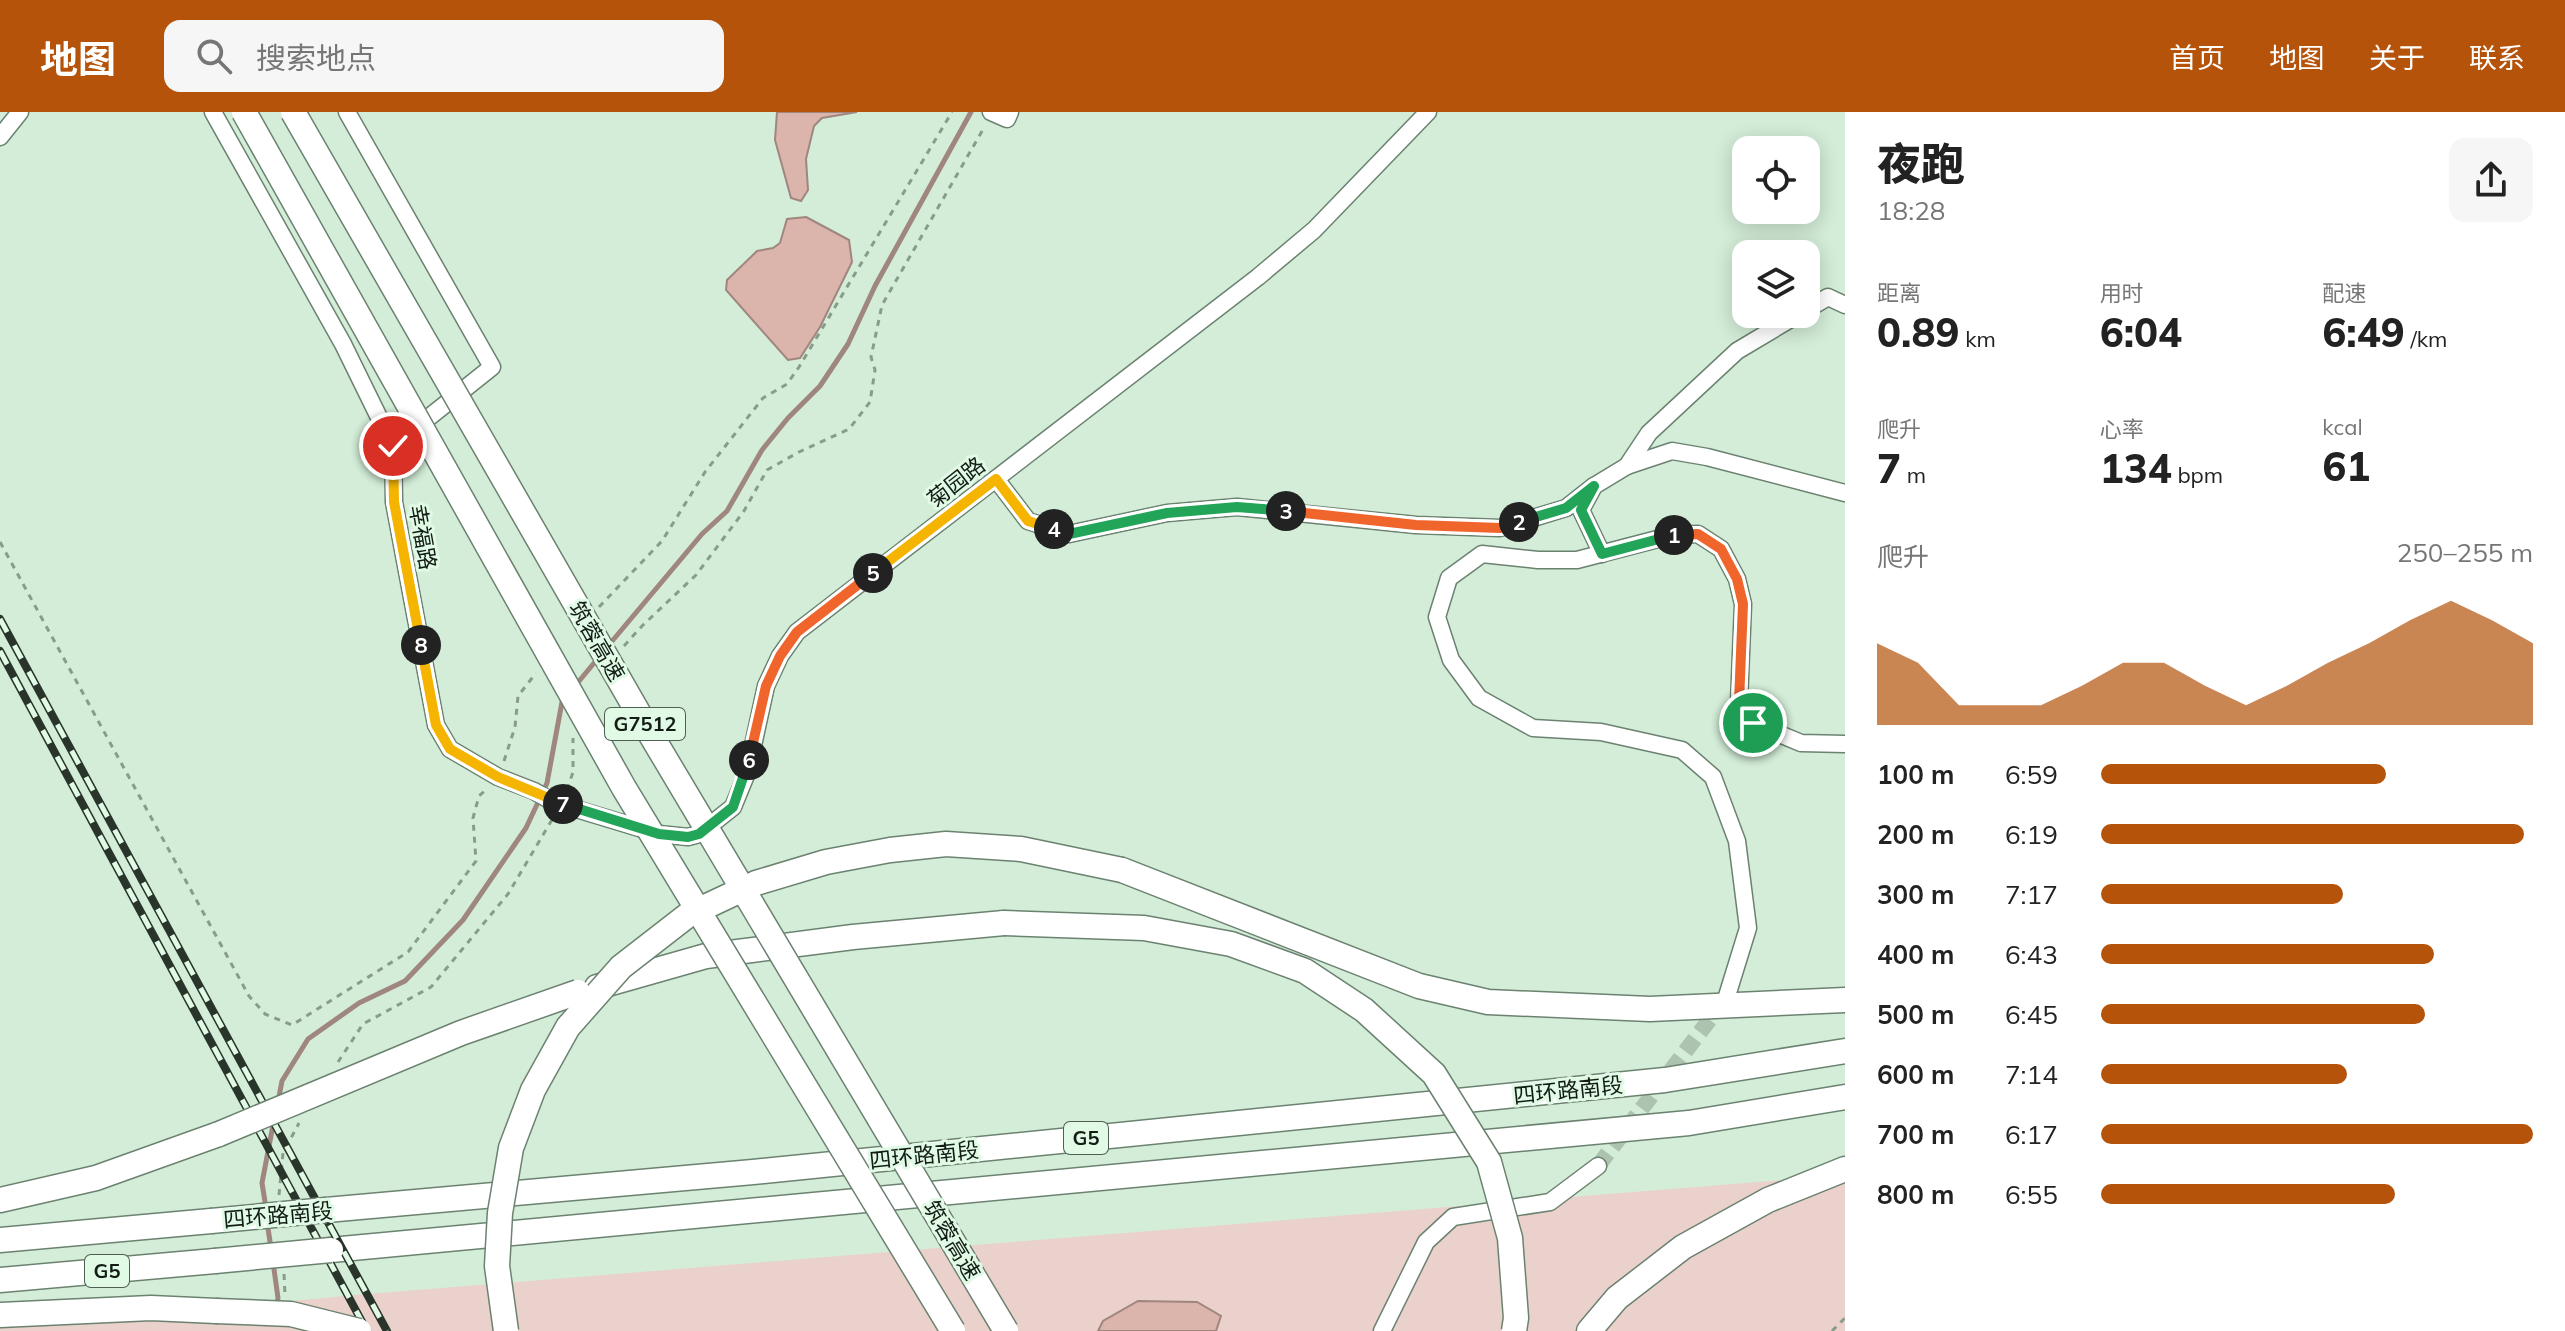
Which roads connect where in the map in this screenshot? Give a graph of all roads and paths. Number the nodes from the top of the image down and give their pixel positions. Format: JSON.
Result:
{"nodes":[{"id":1,"x":20,"y":112,"type":"edge"},
{"id":2,"x":213,"y":112,"type":"edge"},
{"id":3,"x":244,"y":112,"type":"edge"},
{"id":4,"x":293,"y":112,"type":"edge"},
{"id":5,"x":347,"y":112,"type":"edge"},
{"id":6,"x":952,"y":112,"type":"edge"},
{"id":7,"x":992,"y":112,"type":"edge"},
{"id":8,"x":1010,"y":112,"type":"edge"},
{"id":9,"x":1428,"y":112,"type":"edge"},
{"id":10,"x":0,"y":137,"type":"edge"},
{"id":11,"x":1820,"y":302,"type":"edge"},
{"id":12,"x":1845,"y":305,"type":"edge"},
{"id":13,"x":1776,"y":328,"type":"edge"},
{"id":14,"x":393,"y":446,"type":"junction"},
{"id":15,"x":1627,"y":466,"type":"junction"},
{"id":16,"x":996,"y":479,"type":"junction"},
{"id":17,"x":1594,"y":486,"type":"junction"},
{"id":18,"x":1845,"y":493,"type":"edge"},
{"id":19,"x":0,"y":542,"type":"edge"},
{"id":20,"x":1602,"y":554,"type":"junction"},
{"id":21,"x":596,"y":611,"type":"dead end"},
{"id":22,"x":622,"y":648,"type":"dead end"},
{"id":23,"x":544,"y":664,"type":"dead end"},
{"id":24,"x":573,"y":728,"type":"dead end"},
{"id":25,"x":1845,"y":744,"type":"edge"},
{"id":26,"x":498,"y":777,"type":"junction"},
{"id":27,"x":557,"y":803,"type":"junction"},
{"id":28,"x":1727,"y":996,"type":"tunnel mouth"},
{"id":29,"x":1845,"y":1000,"type":"edge"},
{"id":30,"x":1845,"y":1051,"type":"edge"},
{"id":31,"x":1845,"y":1097,"type":"edge"},
{"id":32,"x":1598,"y":1166,"type":"tunnel mouth"},
{"id":33,"x":1845,"y":1169,"type":"edge"},
{"id":34,"x":0,"y":1200,"type":"edge"},
{"id":35,"x":0,"y":1240,"type":"edge"},
{"id":36,"x":0,"y":1280,"type":"edge"},
{"id":37,"x":0,"y":1315,"type":"edge"},
{"id":38,"x":1845,"y":1318,"type":"edge"},
{"id":39,"x":359,"y":1331,"type":"edge"},
{"id":40,"x":506,"y":1331,"type":"edge"},
{"id":41,"x":953,"y":1331,"type":"edge"},
{"id":42,"x":1006,"y":1331,"type":"edge"},
{"id":43,"x":1382,"y":1331,"type":"edge"},
{"id":44,"x":1514,"y":1331,"type":"edge"},
{"id":45,"x":1589,"y":1331,"type":"edge"},
{"id":46,"x":1832,"y":1331,"type":"edge"}],
"edges":[{"from":1,"to":10,"type":"street"},
{"from":2,"to":14,"type":"street","name":"幸福路"},
{"from":3,"to":41,"type":"highway","number":"G7512","bridge":true},
{"from":4,"to":42,"type":"highway","name":"筑蓉高速","number":"G7512","bridge":true},
{"from":5,"to":14,"type":"street"},
{"from":6,"to":21,"type":"path"},
{"from":7,"to":8,"type":"street"},
{"from":7,"to":22,"type":"path"},
{"from":9,"to":16,"type":"street","name":"菊园路"},
{"from":11,"to":12,"type":"street"},
{"from":13,"to":15,"type":"street"},
{"from":14,"to":26,"type":"street","name":"幸福路"},
{"from":15,"to":17,"type":"street"},
{"from":15,"to":18,"type":"street"},
{"from":16,"to":17,"type":"street"},
{"from":16,"to":27,"type":"street","name":"菊园路"},
{"from":17,"to":20,"type":"street"},
{"from":19,"to":26,"type":"path"},
{"from":20,"to":25,"type":"street"},
{"from":20,"to":28,"type":"street"},
{"from":23,"to":26,"type":"path"},
{"from":24,"to":27,"type":"path"},
{"from":26,"to":27,"type":"street","name":"幸福路"},
{"from":29,"to":40,"type":"highway","bridge":true},
{"from":30,"to":35,"type":"highway","name":"四环路南段","number":"G5","bridge":true},
{"from":31,"to":36,"type":"highway","name":"四环路南段","number":"G5","bridge":true},
{"from":32,"to":43,"type":"street"},
{"from":33,"to":45,"type":"highway"},
{"from":34,"to":44,"type":"highway","bridge":true},
{"from":37,"to":39,"type":"highway","bridge":true},
{"from":38,"to":46,"type":"path"}]}
